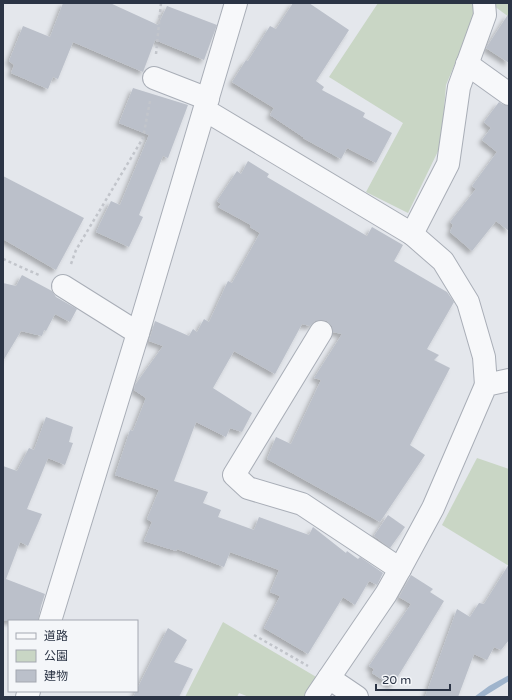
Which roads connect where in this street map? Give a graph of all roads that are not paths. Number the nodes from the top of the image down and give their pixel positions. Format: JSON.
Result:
{"nodes":[{"id":1,"x":236,"y":3,"type":"edge"},
{"id":2,"x":484,"y":3,"type":"edge"},
{"id":3,"x":467,"y":64,"type":"junction"},
{"id":4,"x":154,"y":78,"type":"road end"},
{"id":5,"x":509,"y":94,"type":"edge"},
{"id":6,"x":206,"y":104,"type":"junction"},
{"id":7,"x":412,"y":234,"type":"junction"},
{"id":8,"x":63,"y":286,"type":"road end"},
{"id":9,"x":321,"y":332,"type":"dead end"},
{"id":10,"x":138,"y":333,"type":"junction"},
{"id":11,"x":509,"y":380,"type":"edge"},
{"id":12,"x":486,"y":385,"type":"junction"},
{"id":13,"x":400,"y":569,"type":"junction"},
{"id":14,"x":50,"y":620,"type":"edge"},
{"id":15,"x":329,"y":678,"type":"junction"},
{"id":16,"x":316,"y":697,"type":"edge"},
{"id":17,"x":357,"y":697,"type":"edge"}],
"edges":[{"from":1,"to":6,"type":"street"},
{"from":2,"to":3,"type":"street"},
{"from":3,"to":5,"type":"street"},
{"from":3,"to":7,"type":"street"},
{"from":4,"to":6,"type":"street"},
{"from":6,"to":7,"type":"street"},
{"from":6,"to":10,"type":"street"},
{"from":7,"to":12,"type":"street"},
{"from":8,"to":10,"type":"street"},
{"from":9,"to":13,"type":"street"},
{"from":10,"to":14,"type":"street"},
{"from":11,"to":12,"type":"street"},
{"from":12,"to":13,"type":"street"},
{"from":13,"to":15,"type":"street"},
{"from":15,"to":16,"type":"street"},
{"from":15,"to":17,"type":"street"}]}
